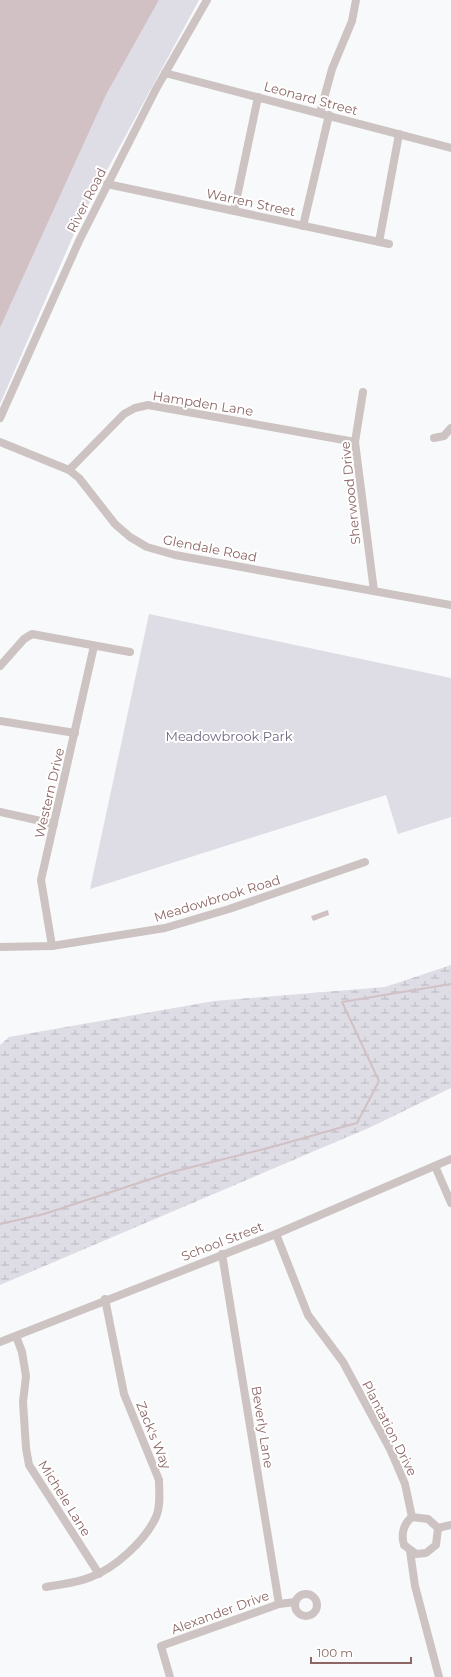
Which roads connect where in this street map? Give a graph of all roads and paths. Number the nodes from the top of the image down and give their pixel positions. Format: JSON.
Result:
{"nodes":[{"id":1,"x":207,"y":0,"type":"edge"},
{"id":2,"x":356,"y":0,"type":"edge"},
{"id":3,"x":165,"y":73,"type":"junction"},
{"id":4,"x":258,"y":97,"type":"junction"},
{"id":5,"x":320,"y":113,"type":"junction"},
{"id":6,"x":330,"y":115,"type":"junction"},
{"id":7,"x":399,"y":134,"type":"junction"},
{"id":8,"x":451,"y":148,"type":"edge"},
{"id":9,"x":107,"y":184,"type":"junction"},
{"id":10,"x":234,"y":211,"type":"junction"},
{"id":11,"x":303,"y":226,"type":"junction"},
{"id":12,"x":379,"y":242,"type":"junction"},
{"id":13,"x":390,"y":244,"type":"dead end"},
{"id":14,"x":363,"y":392,"type":"dead end"},
{"id":15,"x":0,"y":418,"type":"edge"},
{"id":16,"x":451,"y":428,"type":"edge"},
{"id":17,"x":434,"y":438,"type":"dead end"},
{"id":18,"x":0,"y":442,"type":"edge"},
{"id":19,"x":355,"y":442,"type":"junction"},
{"id":20,"x":69,"y":470,"type":"junction"},
{"id":21,"x":374,"y":591,"type":"junction"},
{"id":22,"x":451,"y":605,"type":"edge"},
{"id":23,"x":94,"y":646,"type":"junction"},
{"id":24,"x":130,"y":652,"type":"dead end"},
{"id":25,"x":0,"y":666,"type":"edge"},
{"id":26,"x":0,"y":721,"type":"edge"},
{"id":27,"x":75,"y":733,"type":"junction"},
{"id":28,"x":0,"y":812,"type":"edge"},
{"id":29,"x":54,"y":824,"type":"junction"},
{"id":30,"x":365,"y":862,"type":"dead end"},
{"id":31,"x":52,"y":946,"type":"junction"},
{"id":32,"x":0,"y":947,"type":"edge"},
{"id":33,"x":451,"y":1160,"type":"edge"},
{"id":34,"x":435,"y":1166,"type":"junction"},
{"id":35,"x":451,"y":1203,"type":"edge"},
{"id":36,"x":276,"y":1234,"type":"junction"},
{"id":37,"x":222,"y":1254,"type":"junction"},
{"id":38,"x":105,"y":1299,"type":"junction"},
{"id":39,"x":16,"y":1336,"type":"junction"},
{"id":40,"x":0,"y":1342,"type":"edge"},
{"id":41,"x":412,"y":1517,"type":"junction"},
{"id":42,"x":451,"y":1525,"type":"edge"},
{"id":43,"x":438,"y":1528,"type":"junction"},
{"id":44,"x":410,"y":1551,"type":"junction"},
{"id":45,"x":99,"y":1574,"type":"junction"},
{"id":46,"x":46,"y":1586,"type":"dead end"},
{"id":47,"x":295,"y":1602,"type":"dead end"},
{"id":48,"x":279,"y":1604,"type":"junction"},
{"id":49,"x":170,"y":1677,"type":"edge"},
{"id":50,"x":439,"y":1677,"type":"edge"}],
"edges":[{"from":1,"to":3,"type":"street","name":"River Road"},
{"from":2,"to":5,"type":"street"},
{"from":3,"to":4,"type":"street","name":"Leonard Street"},
{"from":3,"to":9,"type":"street","name":"River Road"},
{"from":4,"to":5,"type":"street","name":"Leonard Street"},
{"from":4,"to":10,"type":"street"},
{"from":5,"to":6,"type":"street","name":"Leonard Street"},
{"from":6,"to":7,"type":"street","name":"Leonard Street"},
{"from":6,"to":11,"type":"street"},
{"from":7,"to":8,"type":"street","name":"Leonard Street"},
{"from":7,"to":12,"type":"street"},
{"from":9,"to":10,"type":"street","name":"Warren Street"},
{"from":9,"to":15,"type":"street","name":"River Road"},
{"from":10,"to":11,"type":"street","name":"Warren Street"},
{"from":11,"to":12,"type":"street","name":"Warren Street"},
{"from":12,"to":13,"type":"street","name":"Warren Street"},
{"from":14,"to":19,"type":"street","name":"Sherwood Drive"},
{"from":16,"to":17,"type":"street"},
{"from":18,"to":20,"type":"street","name":"Glendale Road"},
{"from":19,"to":20,"type":"street","name":"Hampden Lane"},
{"from":19,"to":21,"type":"street","name":"Sherwood Drive"},
{"from":20,"to":21,"type":"street","name":"Glendale Road"},
{"from":21,"to":22,"type":"street","name":"Glendale Road"},
{"from":23,"to":24,"type":"street"},
{"from":23,"to":25,"type":"street"},
{"from":23,"to":27,"type":"street","name":"Western Drive"},
{"from":26,"to":27,"type":"street"},
{"from":27,"to":29,"type":"street","name":"Western Drive"},
{"from":28,"to":29,"type":"street"},
{"from":29,"to":31,"type":"street","name":"Western Drive"},
{"from":30,"to":31,"type":"street","name":"Meadowbrook Road"},
{"from":31,"to":32,"type":"street","name":"Meadowbrook Road"},
{"from":33,"to":34,"type":"street","name":"School Street"},
{"from":34,"to":35,"type":"street"},
{"from":34,"to":36,"type":"street","name":"School Street"},
{"from":36,"to":37,"type":"street","name":"School Street"},
{"from":36,"to":41,"type":"street","name":"Plantation Drive"},
{"from":37,"to":38,"type":"street","name":"School Street"},
{"from":37,"to":48,"type":"street","name":"Beverly Lane"},
{"from":38,"to":39,"type":"street","name":"School Street"},
{"from":38,"to":45,"type":"street","name":"Zack's Way"},
{"from":39,"to":40,"type":"street","name":"School Street"},
{"from":39,"to":45,"type":"street","name":"Michele Lane"},
{"from":41,"to":43,"type":"street"},
{"from":41,"to":44,"type":"street"},
{"from":42,"to":43,"type":"street"},
{"from":43,"to":44,"type":"street"},
{"from":44,"to":50,"type":"street"},
{"from":45,"to":46,"type":"street","name":"Zack's Way"},
{"from":47,"to":48,"type":"street","name":"Alexander Drive"},
{"from":48,"to":49,"type":"street","name":"Alexander Drive"}]}
